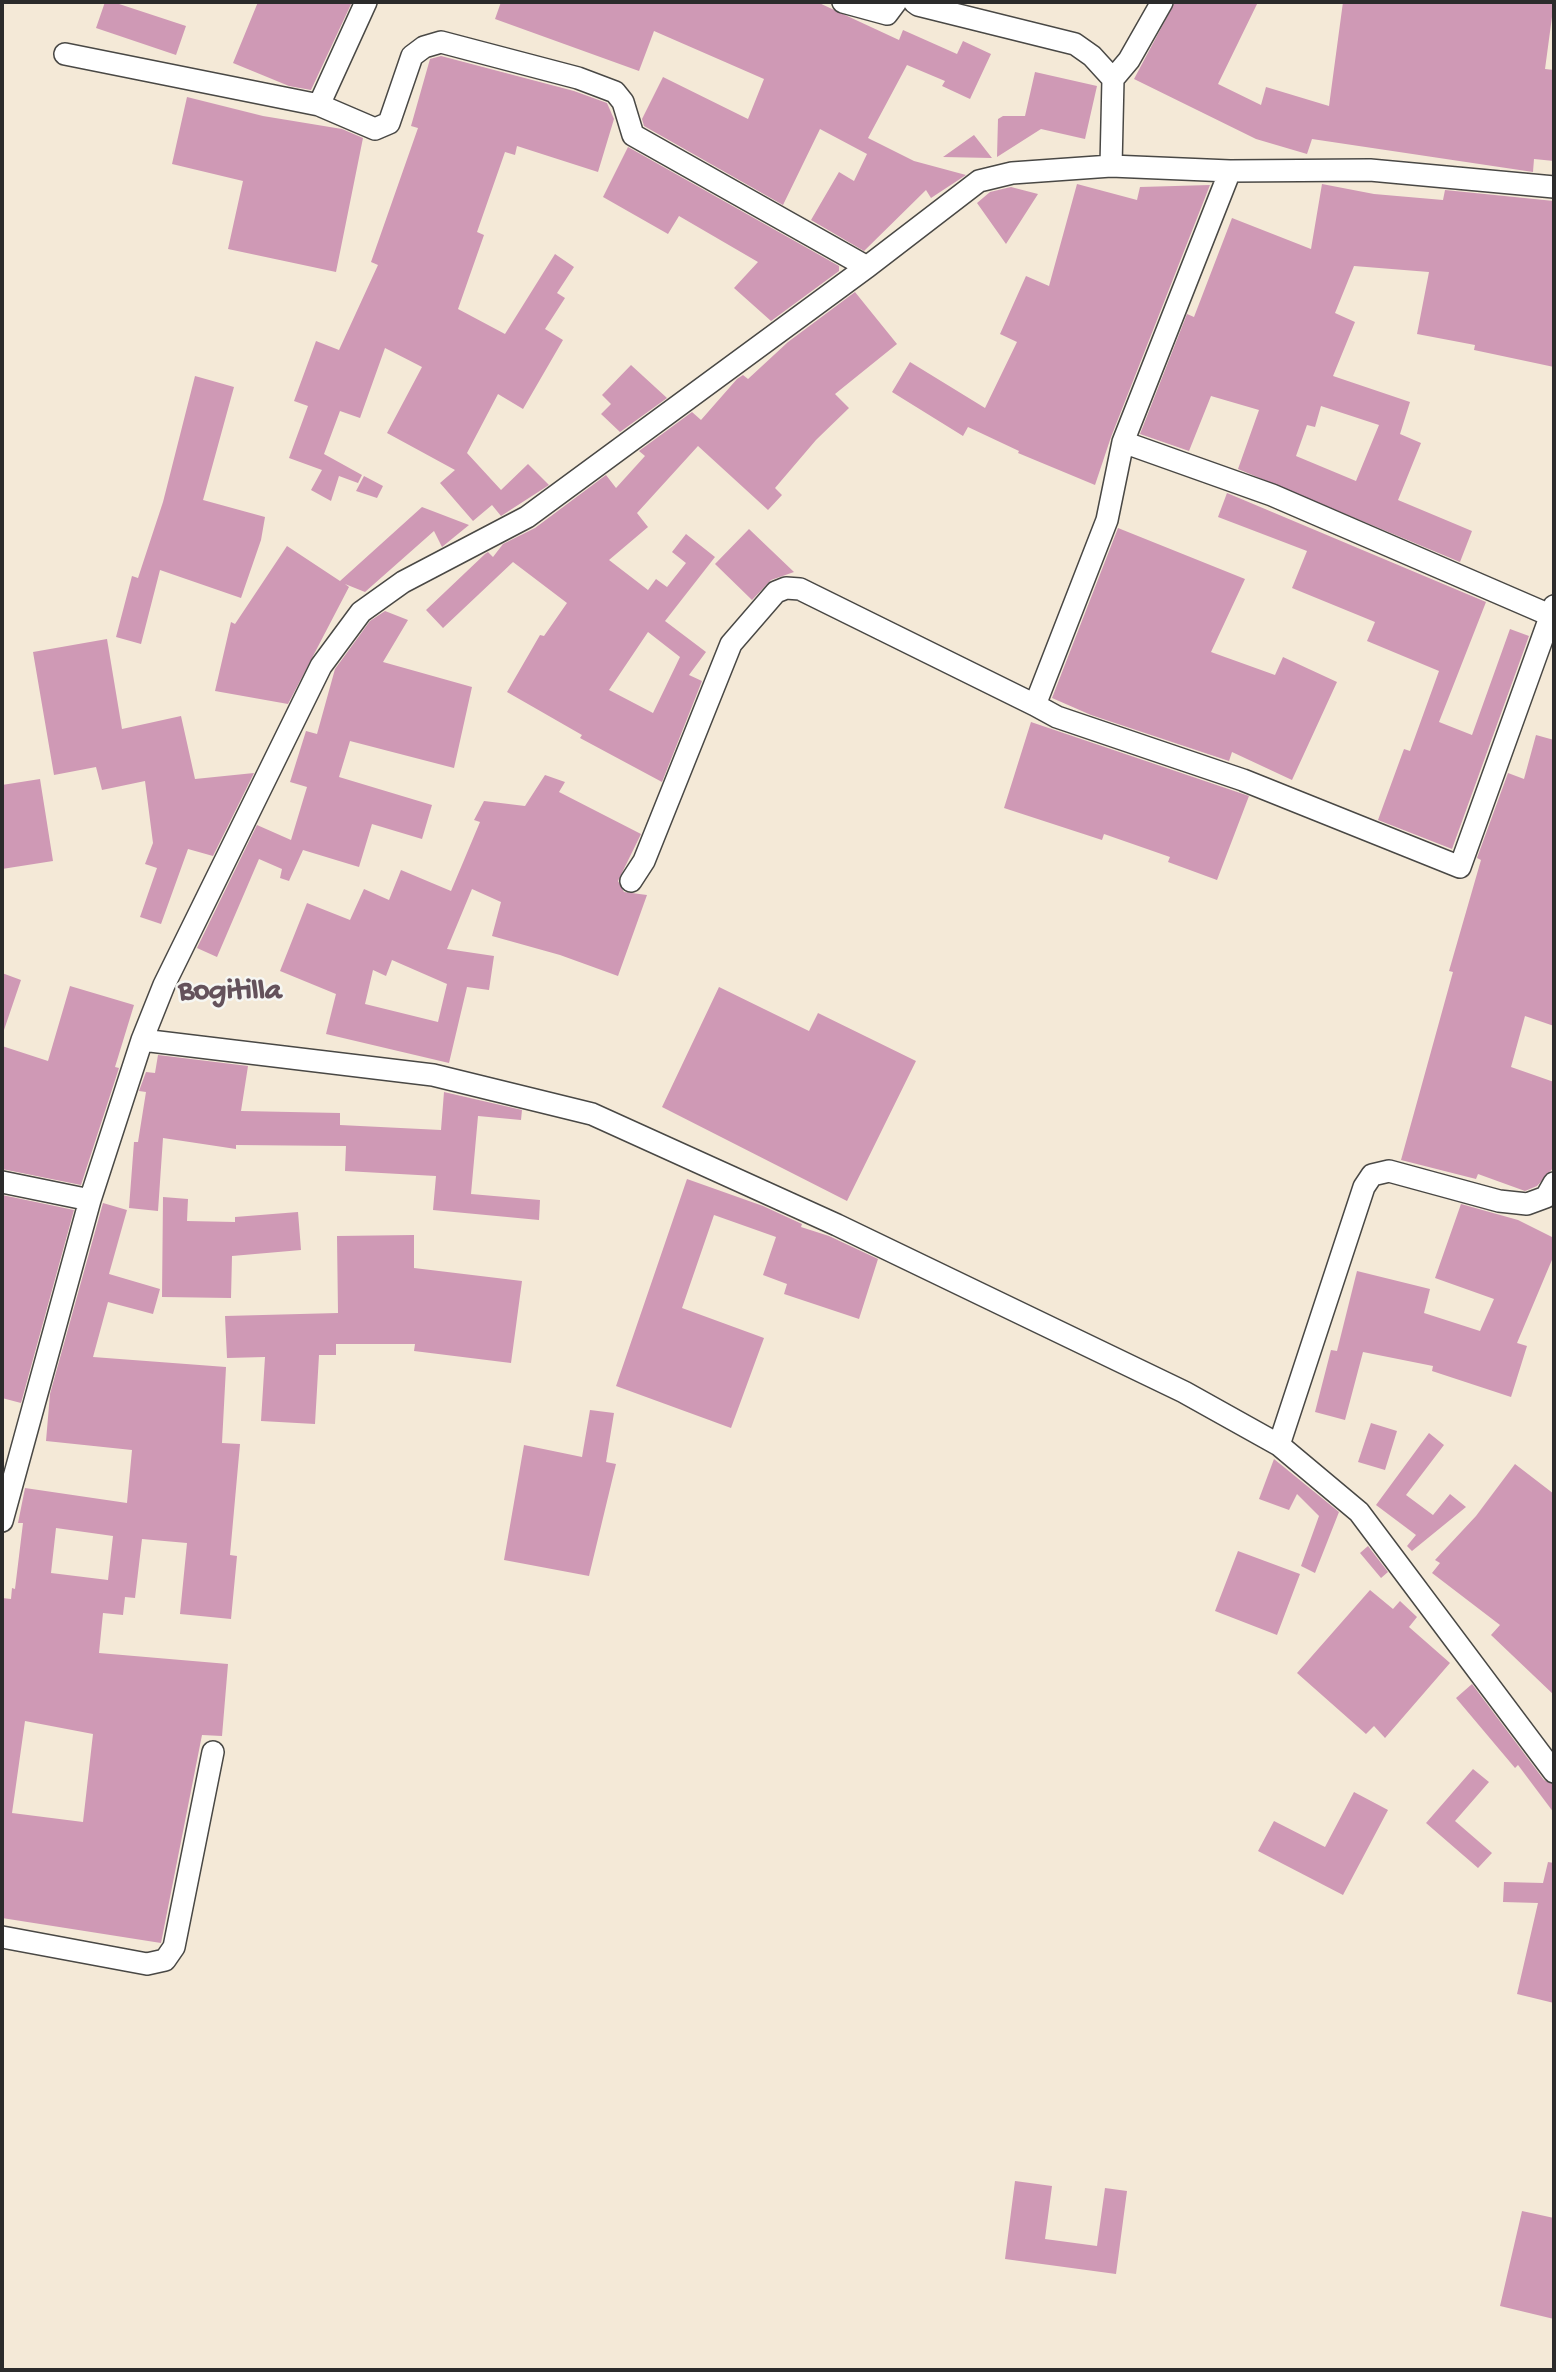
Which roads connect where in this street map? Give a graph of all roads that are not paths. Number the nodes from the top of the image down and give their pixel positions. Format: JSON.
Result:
{"nodes":[{"id":1,"x":366,"y":2,"type":"edge"},
{"id":2,"x":843,"y":2,"type":"edge"},
{"id":3,"x":896,"y":2,"type":"edge"},
{"id":4,"x":914,"y":2,"type":"edge"},
{"id":5,"x":1162,"y":2,"type":"edge"},
{"id":6,"x":65,"y":54,"type":"dead end"},
{"id":7,"x":1113,"y":79,"type":"junction"},
{"id":8,"x":320,"y":105,"type":"junction"},
{"id":9,"x":1111,"y":166,"type":"junction"},
{"id":10,"x":1230,"y":171,"type":"junction"},
{"id":11,"x":1554,"y":187,"type":"edge"},
{"id":12,"x":867,"y":267,"type":"junction"},
{"id":13,"x":1123,"y":442,"type":"junction"},
{"id":14,"x":1553,"y":611,"type":"edge"},
{"id":15,"x":1035,"y":705,"type":"junction"},
{"id":16,"x":631,"y":881,"type":"dead end"},
{"id":17,"x":142,"y":1040,"type":"junction"},
{"id":18,"x":2,"y":1182,"type":"edge"},
{"id":19,"x":1554,"y":1183,"type":"edge"},
{"id":20,"x":90,"y":1200,"type":"junction"},
{"id":21,"x":1279,"y":1445,"type":"junction"},
{"id":22,"x":3,"y":1512,"type":"edge"},
{"id":23,"x":213,"y":1752,"type":"dead end"},
{"id":24,"x":1554,"y":1772,"type":"edge"},
{"id":25,"x":2,"y":1937,"type":"edge"}],
"edges":[{"from":1,"to":8,"type":"street"},
{"from":2,"to":3,"type":"street"},
{"from":4,"to":7,"type":"street"},
{"from":5,"to":7,"type":"street"},
{"from":6,"to":8,"type":"street"},
{"from":7,"to":9,"type":"street"},
{"from":8,"to":12,"type":"street"},
{"from":9,"to":10,"type":"street"},
{"from":9,"to":12,"type":"street"},
{"from":10,"to":11,"type":"street"},
{"from":10,"to":13,"type":"street"},
{"from":12,"to":17,"type":"street"},
{"from":13,"to":14,"type":"street"},
{"from":13,"to":15,"type":"street"},
{"from":14,"to":15,"type":"street"},
{"from":15,"to":16,"type":"street"},
{"from":17,"to":20,"type":"street"},
{"from":17,"to":21,"type":"street"},
{"from":18,"to":20,"type":"street"},
{"from":19,"to":21,"type":"street"},
{"from":20,"to":22,"type":"street"},
{"from":21,"to":24,"type":"street"},
{"from":23,"to":25,"type":"street"}]}
